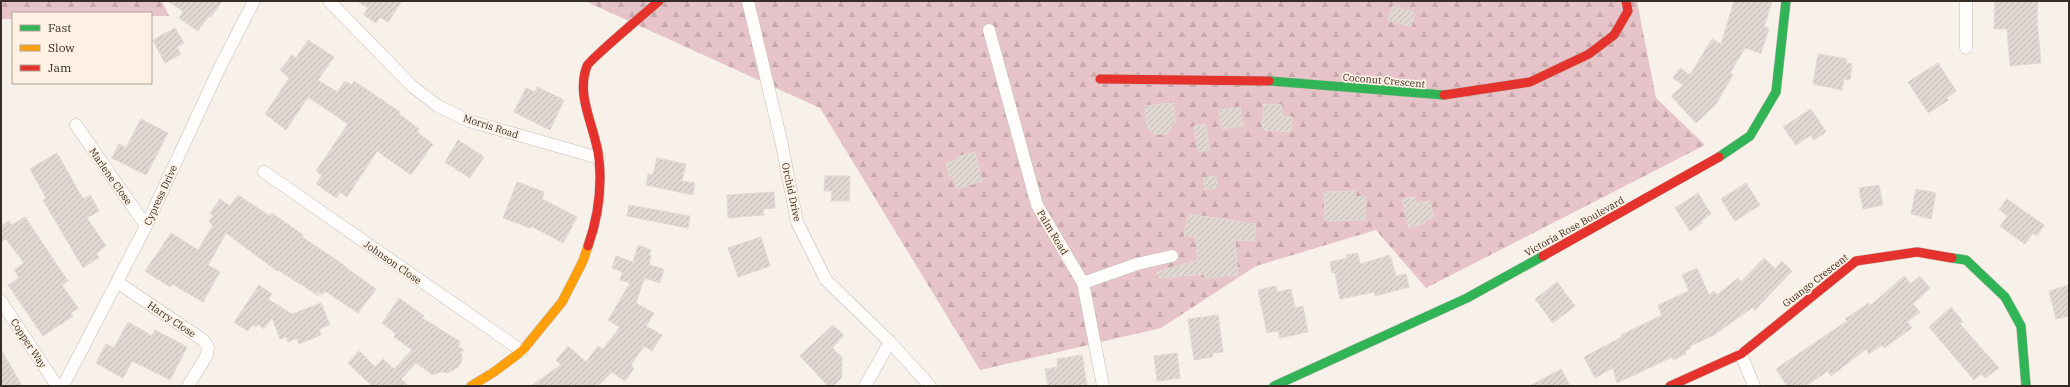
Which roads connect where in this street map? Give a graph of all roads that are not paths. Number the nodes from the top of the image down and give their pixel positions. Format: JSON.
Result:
{"nodes":[{"id":1,"x":254,"y":1,"type":"edge"},
{"id":2,"x":329,"y":1,"type":"edge"},
{"id":3,"x":658,"y":1,"type":"edge"},
{"id":4,"x":748,"y":1,"type":"edge"},
{"id":5,"x":1626,"y":1,"type":"edge"},
{"id":6,"x":1786,"y":1,"type":"edge"},
{"id":7,"x":1966,"y":1,"type":"edge"},
{"id":8,"x":989,"y":30,"type":"dead end"},
{"id":9,"x":1966,"y":48,"type":"dead end"},
{"id":10,"x":1100,"y":79,"type":"dead end"},
{"id":11,"x":76,"y":125,"type":"dead end"},
{"id":12,"x":599,"y":158,"type":"junction"},
{"id":13,"x":264,"y":172,"type":"dead end"},
{"id":14,"x":146,"y":226,"type":"junction"},
{"id":15,"x":1172,"y":256,"type":"dead end"},
{"id":16,"x":117,"y":282,"type":"junction"},
{"id":17,"x":1083,"y":283,"type":"junction"},
{"id":18,"x":1,"y":301,"type":"edge"},
{"id":19,"x":890,"y":342,"type":"junction"},
{"id":20,"x":522,"y":351,"type":"junction"},
{"id":21,"x":1741,"y":354,"type":"junction"},
{"id":22,"x":56,"y":386,"type":"edge"},
{"id":23,"x":63,"y":386,"type":"edge"},
{"id":24,"x":188,"y":386,"type":"edge"},
{"id":25,"x":470,"y":386,"type":"edge"},
{"id":26,"x":865,"y":386,"type":"edge"},
{"id":27,"x":930,"y":386,"type":"edge"},
{"id":28,"x":1104,"y":386,"type":"edge"},
{"id":29,"x":1274,"y":386,"type":"edge"},
{"id":30,"x":1670,"y":386,"type":"edge"},
{"id":31,"x":1754,"y":386,"type":"edge"},
{"id":32,"x":2026,"y":386,"type":"edge"}],
"edges":[{"from":1,"to":14,"type":"street","name":"Cypress Drive"},
{"from":2,"to":12,"type":"street","name":"Morris Road"},
{"from":3,"to":12,"type":"street"},
{"from":4,"to":19,"type":"street","name":"Orchid Drive"},
{"from":5,"to":10,"type":"street","name":"Coconut Crescent"},
{"from":6,"to":29,"type":"street","name":"Victoria Rose Boulevard"},
{"from":7,"to":9,"type":"street"},
{"from":8,"to":17,"type":"street","name":"Palm Road"},
{"from":11,"to":14,"type":"street","name":"Marlene Close"},
{"from":12,"to":20,"type":"street"},
{"from":13,"to":20,"type":"street","name":"Johnson Close"},
{"from":14,"to":16,"type":"street","name":"Cypress Drive"},
{"from":15,"to":17,"type":"street"},
{"from":16,"to":23,"type":"street","name":"Cypress Drive"},
{"from":16,"to":24,"type":"street","name":"Harry Close"},
{"from":17,"to":28,"type":"street","name":"Palm Road"},
{"from":18,"to":22,"type":"street","name":"Copper Way"},
{"from":19,"to":26,"type":"street"},
{"from":19,"to":27,"type":"street","name":"Orchid Drive"},
{"from":20,"to":25,"type":"street"},
{"from":21,"to":30,"type":"street","name":"Guango Crescent"},
{"from":21,"to":31,"type":"street"},
{"from":21,"to":32,"type":"street","name":"Guango Crescent"}]}
